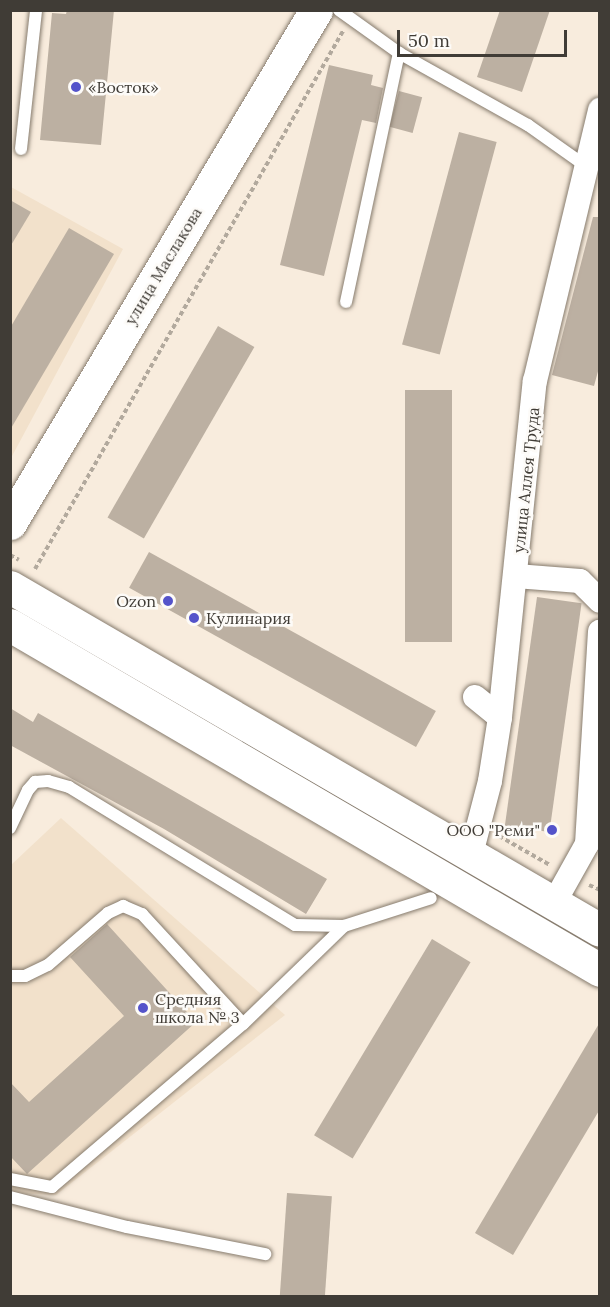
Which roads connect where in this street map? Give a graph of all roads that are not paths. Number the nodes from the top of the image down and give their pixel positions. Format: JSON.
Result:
{"nodes":[{"id":1,"x":36,"y":10,"type":"edge"},
{"id":2,"x":316,"y":10,"type":"edge"},
{"id":3,"x":339,"y":10,"type":"edge"},
{"id":4,"x":399,"y":53,"type":"junction"},
{"id":5,"x":600,"y":110,"type":"edge"},
{"id":6,"x":21,"y":149,"type":"dead end"},
{"id":7,"x":586,"y":167,"type":"junction"},
{"id":8,"x":346,"y":302,"type":"dead end"},
{"id":9,"x":10,"y":522,"type":"edge"},
{"id":10,"x":516,"y":576,"type":"junction"},
{"id":11,"x":10,"y":587,"type":"edge"},
{"id":12,"x":600,"y":601,"type":"edge"},
{"id":13,"x":10,"y":625,"type":"edge"},
{"id":14,"x":600,"y":631,"type":"edge"},
{"id":15,"x":475,"y":697,"type":"dead end"},
{"id":16,"x":500,"y":717,"type":"junction"},
{"id":17,"x":10,"y":828,"type":"edge"},
{"id":18,"x":475,"y":840,"type":"junction"},
{"id":19,"x":563,"y":889,"type":"junction"},
{"id":20,"x":431,"y":898,"type":"dead end"},
{"id":21,"x":344,"y":926,"type":"junction"},
{"id":22,"x":600,"y":930,"type":"edge"},
{"id":23,"x":600,"y":970,"type":"edge"},
{"id":24,"x":10,"y":976,"type":"edge"},
{"id":25,"x":243,"y":1024,"type":"junction"},
{"id":26,"x":10,"y":1179,"type":"edge"},
{"id":27,"x":10,"y":1197,"type":"edge"},
{"id":28,"x":265,"y":1254,"type":"dead end"}],
"edges":[{"from":1,"to":6,"type":"lane"},
{"from":2,"to":9,"type":"street","name":"улица Маслакова"},
{"from":3,"to":4,"type":"lane"},
{"from":4,"to":7,"type":"lane"},
{"from":4,"to":8,"type":"lane"},
{"from":5,"to":7,"type":"street","name":"улица Аллея Труда"},
{"from":7,"to":10,"type":"street","name":"улица Аллея Труда"},
{"from":10,"to":12,"type":"street"},
{"from":10,"to":16,"type":"street","name":"улица Аллея Труда"},
{"from":11,"to":18,"type":"street"},
{"from":13,"to":23,"type":"street"},
{"from":14,"to":19,"type":"street"},
{"from":15,"to":16,"type":"street"},
{"from":16,"to":18,"type":"street","name":"улица Аллея Труда"},
{"from":17,"to":21,"type":"lane"},
{"from":18,"to":19,"type":"street"},
{"from":19,"to":22,"type":"street"},
{"from":20,"to":21,"type":"lane"},
{"from":21,"to":25,"type":"lane"},
{"from":24,"to":25,"type":"lane"},
{"from":25,"to":26,"type":"lane"},
{"from":27,"to":28,"type":"lane"}]}
